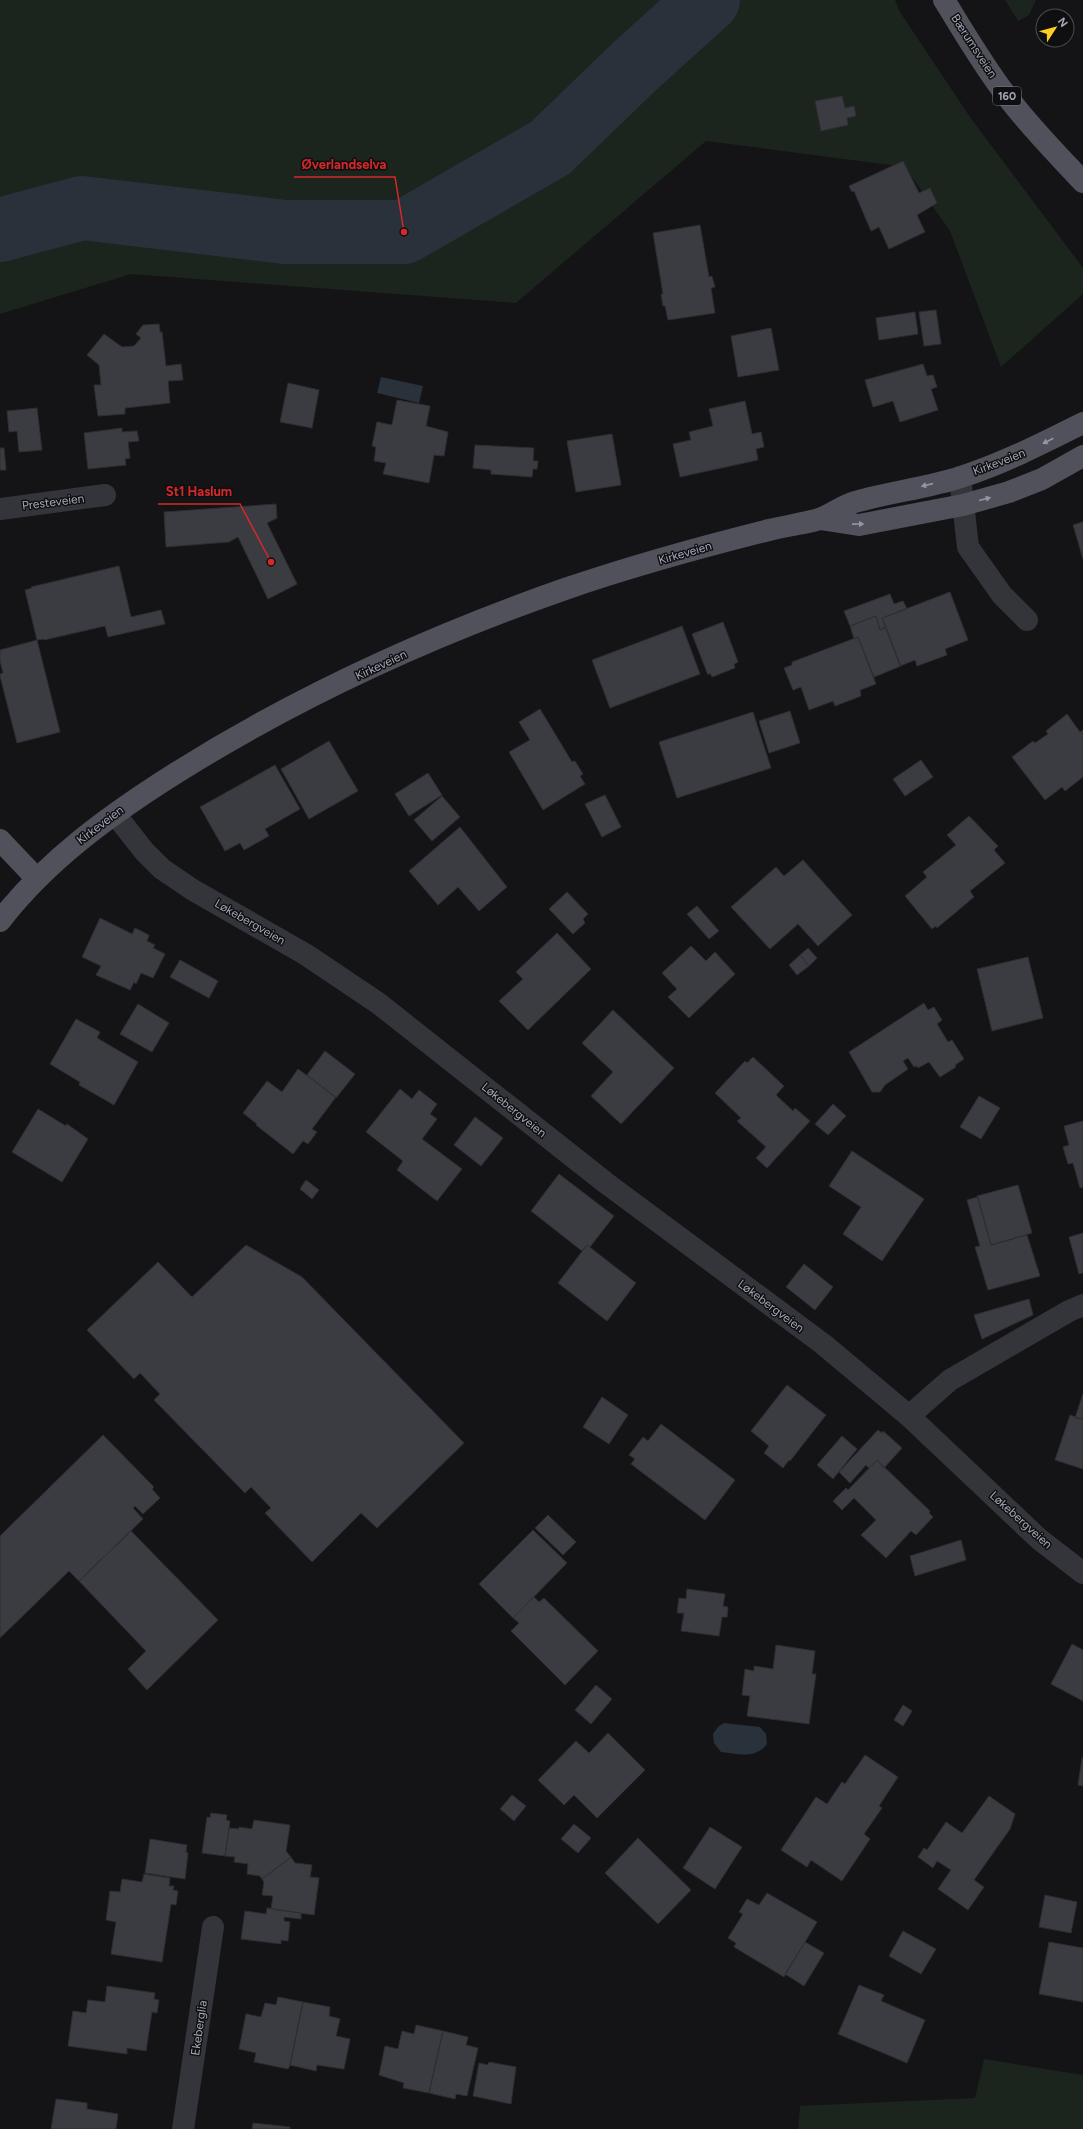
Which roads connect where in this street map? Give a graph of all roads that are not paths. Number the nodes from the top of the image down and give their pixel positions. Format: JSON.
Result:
{"nodes":[{"id":1,"x":944,"y":0,"type":"edge"},
{"id":2,"x":1083,"y":182,"type":"edge"},
{"id":3,"x":1083,"y":423,"type":"edge"},
{"id":4,"x":1083,"y":456,"type":"edge"},
{"id":5,"x":960,"y":477,"type":"junction"},
{"id":6,"x":105,"y":495,"type":"dead end"},
{"id":7,"x":963,"y":505,"type":"junction"},
{"id":8,"x":0,"y":509,"type":"edge"},
{"id":9,"x":820,"y":519,"type":"junction"},
{"id":10,"x":1027,"y":620,"type":"dead end"},
{"id":11,"x":115,"y":814,"type":"junction"},
{"id":12,"x":0,"y":840,"type":"edge"},
{"id":13,"x":37,"y":879,"type":"junction"},
{"id":14,"x":0,"y":921,"type":"edge"},
{"id":15,"x":1083,"y":1305,"type":"edge"},
{"id":16,"x":909,"y":1416,"type":"junction"},
{"id":17,"x":1083,"y":1573,"type":"edge"},
{"id":18,"x":213,"y":1927,"type":"dead end"},
{"id":19,"x":183,"y":2129,"type":"edge"}],
"edges":[{"from":1,"to":2,"type":"main road","name":"Bærumsveien","number":"160"},
{"from":3,"to":5,"type":"main road","name":"Kirkeveien","one_way":true},
{"from":7,"to":4,"type":"main road","name":"Kirkeveien","one_way":true},
{"from":5,"to":7,"type":"street"},
{"from":5,"to":9,"type":"main road","name":"Kirkeveien","one_way":true},
{"from":6,"to":8,"type":"street","name":"Presteveien"},
{"from":9,"to":7,"type":"main road","name":"Kirkeveien","one_way":true},
{"from":7,"to":10,"type":"street"},
{"from":9,"to":11,"type":"main road","name":"Kirkeveien"},
{"from":11,"to":13,"type":"main road","name":"Kirkeveien"},
{"from":11,"to":16,"type":"street","name":"Løkebergveien"},
{"from":12,"to":13,"type":"main road"},
{"from":13,"to":14,"type":"main road","name":"Kirkeveien"},
{"from":15,"to":16,"type":"street"},
{"from":16,"to":17,"type":"street","name":"Løkebergveien"},
{"from":18,"to":19,"type":"street","name":"Ekeberglia"}]}
